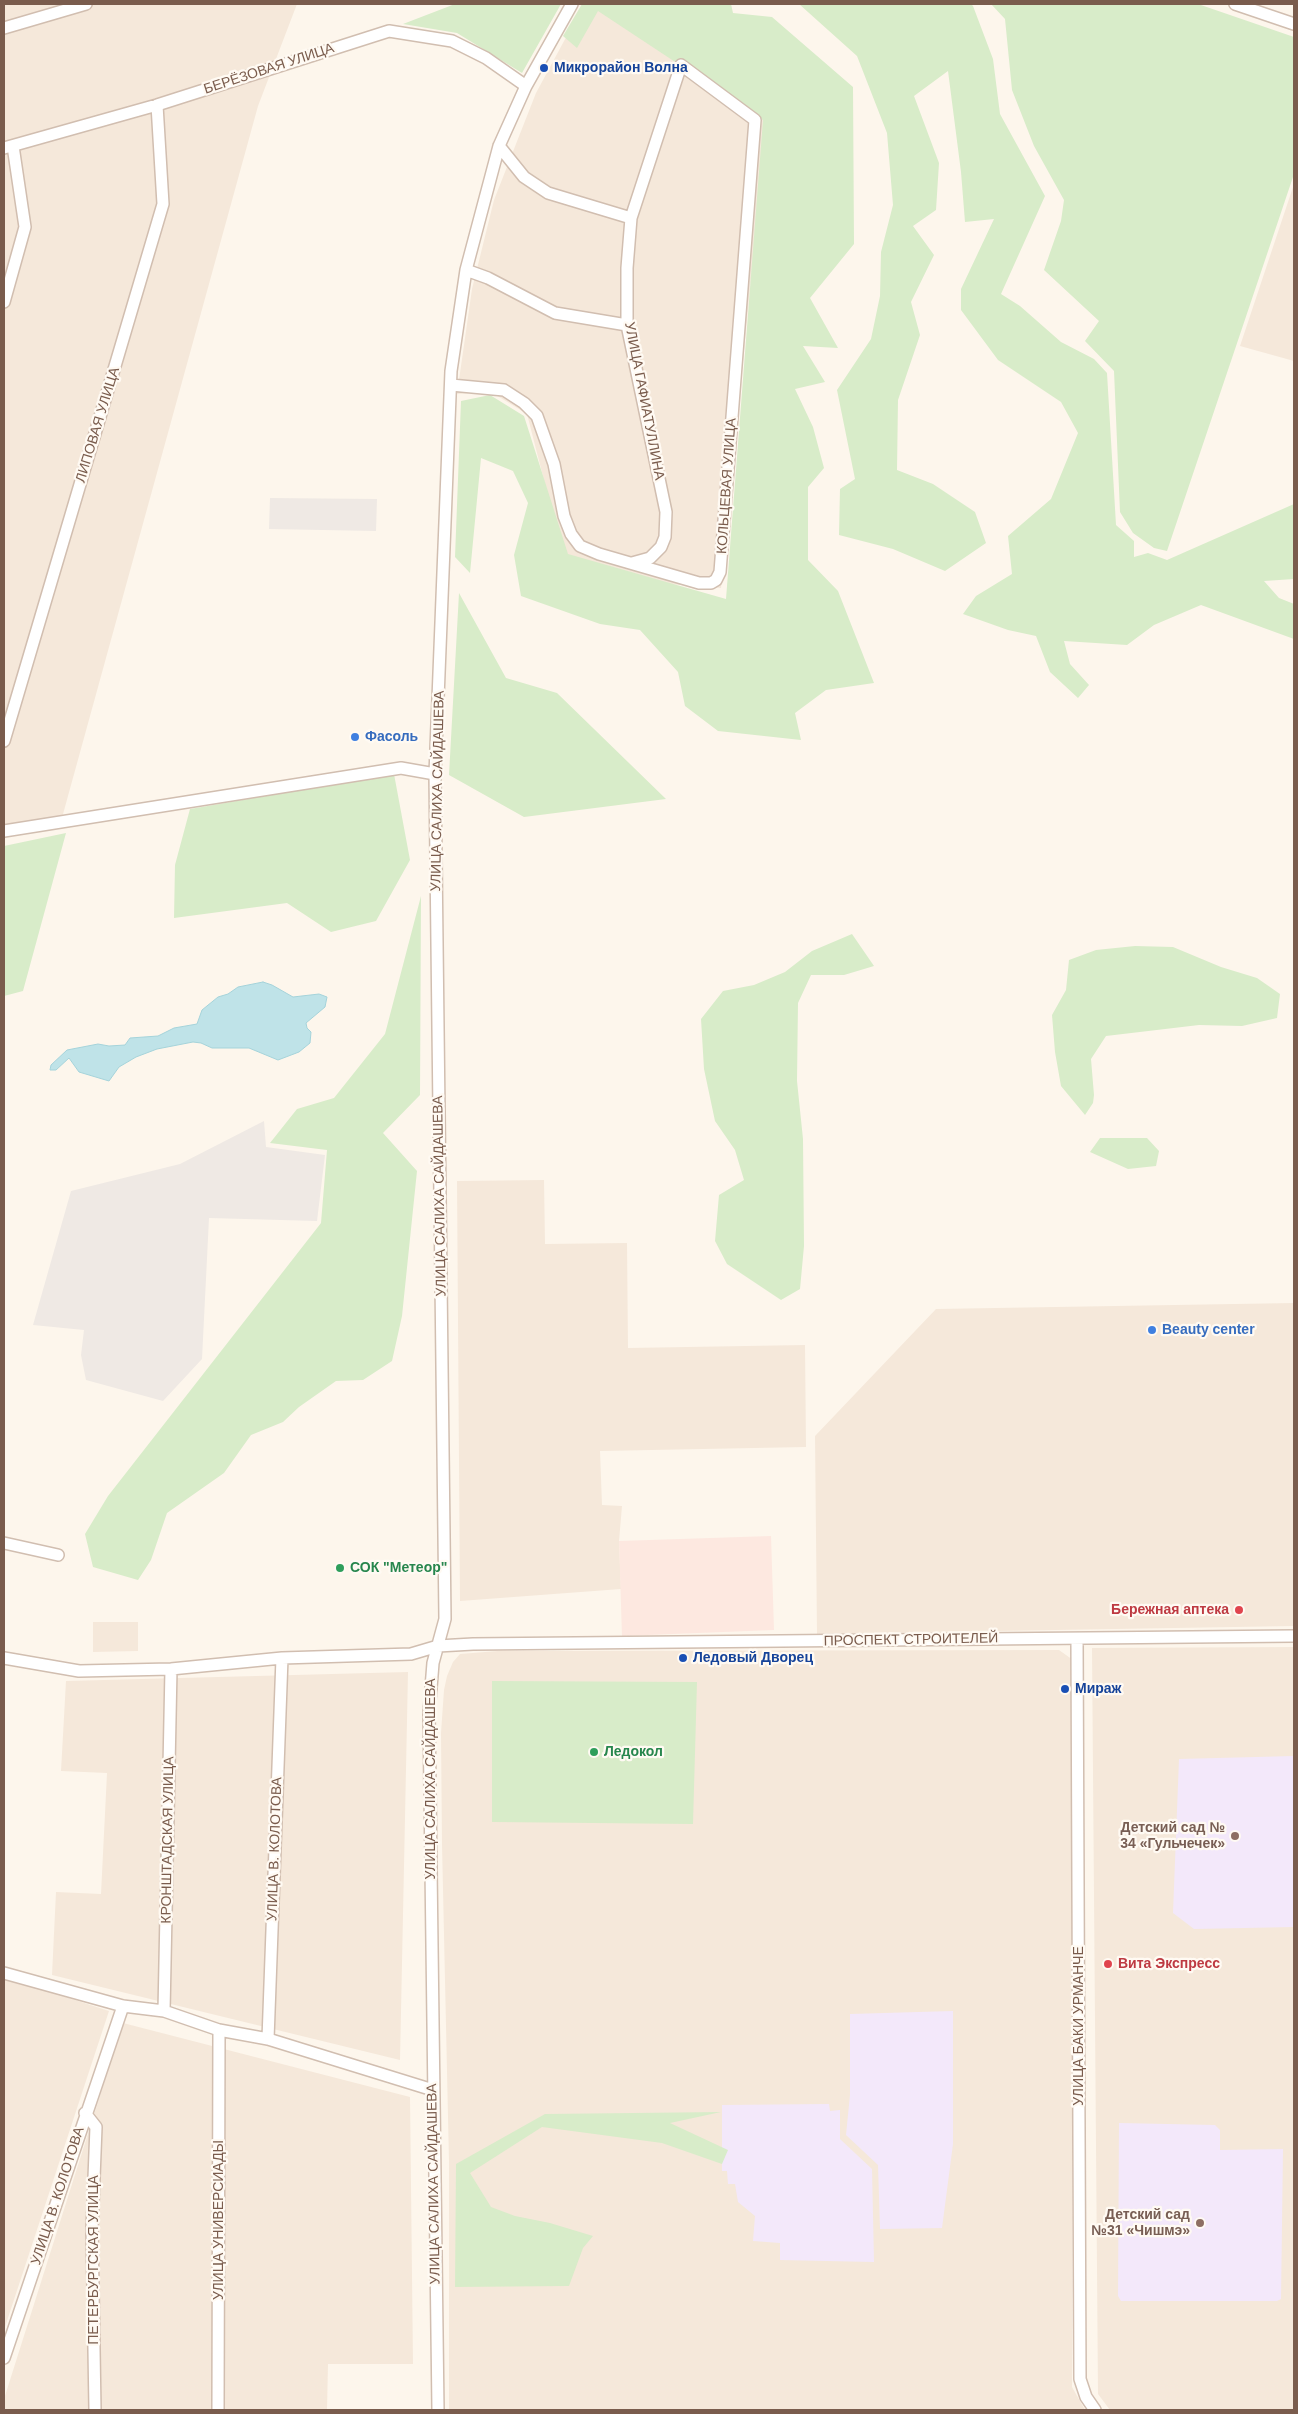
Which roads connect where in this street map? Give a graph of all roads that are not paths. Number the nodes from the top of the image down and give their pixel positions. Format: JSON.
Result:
{"nodes":[{"id":1,"x":86,"y":4,"type":"edge"},
{"id":2,"x":572,"y":4,"type":"edge"},
{"id":3,"x":1236,"y":4,"type":"edge"},
{"id":4,"x":1294,"y":24,"type":"edge"},
{"id":5,"x":4,"y":28,"type":"edge"},
{"id":6,"x":677,"y":76,"type":"joint"},
{"id":7,"x":526,"y":86,"type":"junction"},
{"id":8,"x":156,"y":105,"type":"junction"},
{"id":9,"x":499,"y":146,"type":"junction"},
{"id":10,"x":8,"y":147,"type":"edge"},
{"id":11,"x":632,"y":218,"type":"junction"},
{"id":12,"x":466,"y":270,"type":"junction"},
{"id":13,"x":4,"y":302,"type":"edge"},
{"id":14,"x":627,"y":325,"type":"junction"},
{"id":15,"x":451,"y":385,"type":"junction"},
{"id":16,"x":632,"y":563,"type":"junction"},
{"id":17,"x":4,"y":741,"type":"edge"},
{"id":18,"x":435,"y":774,"type":"junction"},
{"id":19,"x":4,"y":831,"type":"edge"},
{"id":20,"x":4,"y":1543,"type":"edge"},
{"id":21,"x":58,"y":1555,"type":"dead end"},
{"id":22,"x":1294,"y":1636,"type":"edge"},
{"id":23,"x":1077,"y":1639,"type":"junction"},
{"id":24,"x":438,"y":1646,"type":"junction"},
{"id":25,"x":4,"y":1658,"type":"edge"},
{"id":26,"x":282,"y":1658,"type":"junction"},
{"id":27,"x":171,"y":1669,"type":"junction"},
{"id":28,"x":4,"y":1973,"type":"edge"},
{"id":29,"x":123,"y":2006,"type":"junction"},
{"id":30,"x":164,"y":2011,"type":"junction"},
{"id":31,"x":220,"y":2030,"type":"junction"},
{"id":32,"x":268,"y":2039,"type":"junction"},
{"id":33,"x":433,"y":2090,"type":"junction"},
{"id":34,"x":86,"y":2113,"type":"junction"},
{"id":35,"x":4,"y":2358,"type":"edge"},
{"id":36,"x":95,"y":2410,"type":"edge"},
{"id":37,"x":218,"y":2410,"type":"edge"},
{"id":38,"x":438,"y":2410,"type":"edge"},
{"id":39,"x":1095,"y":2410,"type":"edge"}],
"edges":[{"from":1,"to":5,"type":"street"},
{"from":2,"to":7,"type":"street","name":"УЛИЦА САЛИХА САЙДАШЕВА"},
{"from":3,"to":4,"type":"street"},
{"from":6,"to":11,"type":"street","name":"УЛИЦА ГАФИАТУЛЛИНА"},
{"from":6,"to":16,"type":"street","name":"КОЛЬЦЕВАЯ УЛИЦА"},
{"from":7,"to":8,"type":"street","name":"БЕРЁЗОВАЯ УЛИЦА"},
{"from":7,"to":9,"type":"street","name":"УЛИЦА САЛИХА САЙДАШЕВА"},
{"from":8,"to":10,"type":"street","name":"БЕРЁЗОВАЯ УЛИЦА"},
{"from":8,"to":17,"type":"street","name":"ЛИПОВАЯ УЛИЦА"},
{"from":9,"to":11,"type":"street"},
{"from":9,"to":12,"type":"street","name":"УЛИЦА САЛИХА САЙДАШЕВА"},
{"from":10,"to":13,"type":"street"},
{"from":11,"to":14,"type":"street","name":"УЛИЦА ГАФИАТУЛЛИНА"},
{"from":12,"to":14,"type":"street"},
{"from":12,"to":15,"type":"street","name":"УЛИЦА САЛИХА САЙДАШЕВА"},
{"from":14,"to":16,"type":"street","name":"УЛИЦА ГАФИАТУЛЛИНА"},
{"from":15,"to":16,"type":"street","name":"КОЛЬЦЕВАЯ УЛИЦА"},
{"from":15,"to":18,"type":"street","name":"УЛИЦА САЛИХА САЙДАШЕВА"},
{"from":18,"to":19,"type":"street"},
{"from":18,"to":24,"type":"street","name":"УЛИЦА САЛИХА САЙДАШЕВА"},
{"from":20,"to":21,"type":"street"},
{"from":22,"to":23,"type":"street","name":"ПРОСПЕКТ СТРОИТЕЛЕЙ"},
{"from":23,"to":24,"type":"street","name":"ПРОСПЕКТ СТРОИТЕЛЕЙ"},
{"from":23,"to":39,"type":"street","name":"УЛИЦА БАКИ УРМАНЧЕ"},
{"from":24,"to":26,"type":"street","name":"ПРОСПЕКТ СТРОИТЕЛЕЙ"},
{"from":24,"to":33,"type":"street","name":"УЛИЦА САЛИХА САЙДАШЕВА"},
{"from":25,"to":27,"type":"street","name":"ПРОСПЕКТ СТРОИТЕЛЕЙ"},
{"from":26,"to":27,"type":"street","name":"ПРОСПЕКТ СТРОИТЕЛЕЙ"},
{"from":26,"to":32,"type":"street","name":"УЛИЦА В. КОЛОТОВА"},
{"from":27,"to":30,"type":"street","name":"КРОНШТАДСКАЯ УЛИЦА"},
{"from":28,"to":29,"type":"street"},
{"from":29,"to":30,"type":"street"},
{"from":29,"to":34,"type":"street","name":"УЛИЦА В. КОЛОТОВА"},
{"from":30,"to":31,"type":"street"},
{"from":31,"to":32,"type":"street"},
{"from":31,"to":37,"type":"street","name":"УЛИЦА УНИВЕРСИАДЫ"},
{"from":32,"to":33,"type":"street"},
{"from":33,"to":38,"type":"street","name":"УЛИЦА САЛИХА САЙДАШЕВА"},
{"from":34,"to":35,"type":"street","name":"УЛИЦА В. КОЛОТОВА"},
{"from":34,"to":36,"type":"street","name":"ПЕТЕРБУРГСКАЯ УЛИЦА"}]}
